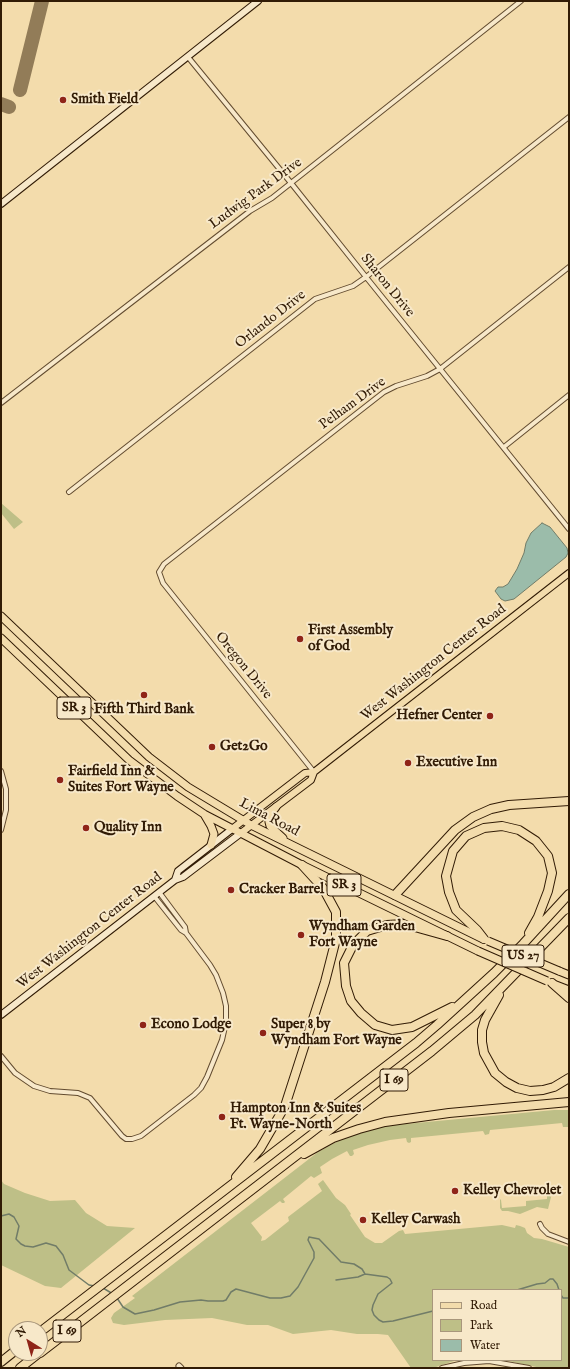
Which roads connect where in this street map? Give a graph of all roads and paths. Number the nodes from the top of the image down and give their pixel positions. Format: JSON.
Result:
{"nodes":[{"id":1,"x":258,"y":1,"type":"edge"},
{"id":2,"x":521,"y":1,"type":"edge"},
{"id":3,"x":188,"y":57,"type":"junction"},
{"id":4,"x":569,"y":117,"type":"edge"},
{"id":5,"x":291,"y":183,"type":"junction"},
{"id":6,"x":1,"y":204,"type":"edge"},
{"id":7,"x":569,"y":267,"type":"edge"},
{"id":8,"x":366,"y":277,"type":"junction"},
{"id":9,"x":440,"y":369,"type":"junction"},
{"id":10,"x":569,"y":395,"type":"edge"},
{"id":11,"x":1,"y":403,"type":"edge"},
{"id":12,"x":504,"y":447,"type":"junction"},
{"id":13,"x":68,"y":492,"type":"dead end"},
{"id":14,"x":569,"y":529,"type":"edge"},
{"id":15,"x":159,"y":572,"type":"joint"},
{"id":16,"x":569,"y":573,"type":"edge"},
{"id":17,"x":1,"y":616,"type":"edge"},
{"id":18,"x":1,"y":638,"type":"edge"},
{"id":19,"x":1,"y":771,"type":"edge"},
{"id":20,"x":314,"y":772,"type":"junction"},
{"id":21,"x":569,"y":801,"type":"edge"},
{"id":22,"x":276,"y":807,"type":"junction"},
{"id":23,"x":204,"y":814,"type":"junction"},
{"id":24,"x":243,"y":820,"type":"junction"},
{"id":25,"x":251,"y":825,"type":"junction"},
{"id":26,"x":232,"y":829,"type":"junction"},
{"id":27,"x":1,"y":830,"type":"edge"},
{"id":28,"x":241,"y":833,"type":"junction"},
{"id":29,"x":288,"y":844,"type":"junction"},
{"id":30,"x":211,"y":845,"type":"junction"},
{"id":31,"x":302,"y":865,"type":"junction"},
{"id":32,"x":174,"y":880,"type":"junction"},
{"id":33,"x":157,"y":894,"type":"junction"},
{"id":34,"x":569,"y":894,"type":"edge"},
{"id":35,"x":395,"y":895,"type":"junction"},
{"id":36,"x":569,"y":918,"type":"edge"},
{"id":37,"x":447,"y":936,"type":"junction"},
{"id":38,"x":486,"y":940,"type":"junction"},
{"id":39,"x":523,"y":944,"type":"junction"},
{"id":40,"x":569,"y":976,"type":"edge"},
{"id":41,"x":549,"y":982,"type":"junction"},
{"id":42,"x":505,"y":984,"type":"junction"},
{"id":43,"x":569,"y":990,"type":"edge"},
{"id":44,"x":569,"y":998,"type":"edge"},
{"id":45,"x":463,"y":1002,"type":"junction"},
{"id":46,"x":1,"y":1016,"type":"edge"},
{"id":47,"x":1,"y":1056,"type":"edge"},
{"id":48,"x":569,"y":1078,"type":"edge"},
{"id":49,"x":569,"y":1102,"type":"edge"},
{"id":50,"x":278,"y":1170,"type":"junction"},
{"id":51,"x":229,"y":1187,"type":"junction"},
{"id":52,"x":540,"y":1224,"type":"dead end"},
{"id":53,"x":569,"y":1242,"type":"edge"},
{"id":54,"x":48,"y":1326,"type":"edge"},
{"id":55,"x":48,"y":1347,"type":"edge"},
{"id":56,"x":29,"y":1361,"type":"edge"},
{"id":57,"x":20,"y":1368,"type":"edge"},
{"id":58,"x":442,"y":1368,"type":"edge"},
{"id":59,"x":530,"y":1368,"type":"edge"}],
"edges":[{"from":1,"to":3,"type":"main road"},
{"from":2,"to":5,"type":"street","name":"Ludwig Park Drive"},
{"from":3,"to":5,"type":"street","name":"Sharon Drive"},
{"from":3,"to":6,"type":"main road"},
{"from":4,"to":8,"type":"street","name":"Orlando Drive"},
{"from":5,"to":8,"type":"street","name":"Sharon Drive"},
{"from":5,"to":11,"type":"street","name":"Ludwig Park Drive"},
{"from":7,"to":9,"type":"street","name":"Pelham Drive"},
{"from":8,"to":9,"type":"street","name":"Sharon Drive"},
{"from":8,"to":13,"type":"street","name":"Orlando Drive"},
{"from":9,"to":12,"type":"street","name":"Sharon Drive"},
{"from":9,"to":15,"type":"street","name":"Pelham Drive"},
{"from":10,"to":12,"type":"street"},
{"from":12,"to":14,"type":"street","name":"Sharon Drive"},
{"from":15,"to":20,"type":"street","name":"Oregon Drive"},
{"from":16,"to":20,"type":"main road","name":"West Washington Center Road"},
{"from":17,"to":24,"type":"highway","name":"Lima Road","number":"SR 3"},
{"from":18,"to":23,"type":"highway","name":"Lima Road","number":"SR 3"},
{"from":19,"to":27,"type":"street"},
{"from":20,"to":22,"type":"main road","name":"West Washington Center Road"},
{"from":20,"to":24,"type":"main road","name":"West Washington Center Road"},
{"from":21,"to":35,"type":"highway"},
{"from":22,"to":25,"type":"main road","name":"West Washington Center Road"},
{"from":22,"to":29,"type":"highway"},
{"from":23,"to":26,"type":"highway","name":"Lima Road","number":"SR 3"},
{"from":23,"to":30,"type":"highway"},
{"from":24,"to":25,"type":"highway","name":"Lima Road","number":"SR 3"},
{"from":24,"to":26,"type":"main road","name":"West Washington Center Road"},
{"from":25,"to":28,"type":"main road","name":"West Washington Center Road"},
{"from":25,"to":29,"type":"highway","name":"Lima Road","number":"SR 3"},
{"from":26,"to":28,"type":"highway","name":"Lima Road","number":"SR 3"},
{"from":26,"to":30,"type":"main road","name":"West Washington Center Road"},
{"from":28,"to":31,"type":"highway","name":"Lima Road","number":"SR 3"},
{"from":28,"to":32,"type":"main road","name":"West Washington Center Road"},
{"from":29,"to":35,"type":"highway","name":"Lima Road","number":"SR 3"},
{"from":30,"to":32,"type":"main road","name":"West Washington Center Road"},
{"from":31,"to":37,"type":"highway","name":"Lima Road","number":"SR 3"},
{"from":31,"to":51,"type":"highway"},
{"from":32,"to":33,"type":"main road","name":"West Washington Center Road"},
{"from":33,"to":46,"type":"main road","name":"West Washington Center Road"},
{"from":33,"to":47,"type":"street"},
{"from":34,"to":39,"type":"highway","number":"I 69"},
{"from":35,"to":38,"type":"highway","name":"Lima Road","number":"SR 3"},
{"from":36,"to":42,"type":"highway","number":"I 69"},
{"from":37,"to":41,"type":"highway","name":"Lima Road","number":"US 27","bridge":true},
{"from":37,"to":45,"type":"highway"},
{"from":38,"to":39,"type":"highway"},
{"from":38,"to":40,"type":"highway","name":"Lima Road","number":"US 27","bridge":true},
{"from":39,"to":45,"type":"highway","number":"I 69"},
{"from":41,"to":43,"type":"highway","name":"Lima Road","number":"US 27"},
{"from":41,"to":44,"type":"highway"},
{"from":42,"to":48,"type":"highway"},
{"from":42,"to":50,"type":"highway","number":"I 69"},
{"from":45,"to":51,"type":"highway","number":"I 69"},
{"from":49,"to":50,"type":"highway"},
{"from":50,"to":55,"type":"highway","number":"I 69"},
{"from":51,"to":54,"type":"highway","number":"I 69"},
{"from":52,"to":53,"type":"street"},
{"from":56,"to":57,"type":"highway","number":"I 69"},
{"from":58,"to":59,"type":"street"}]}
